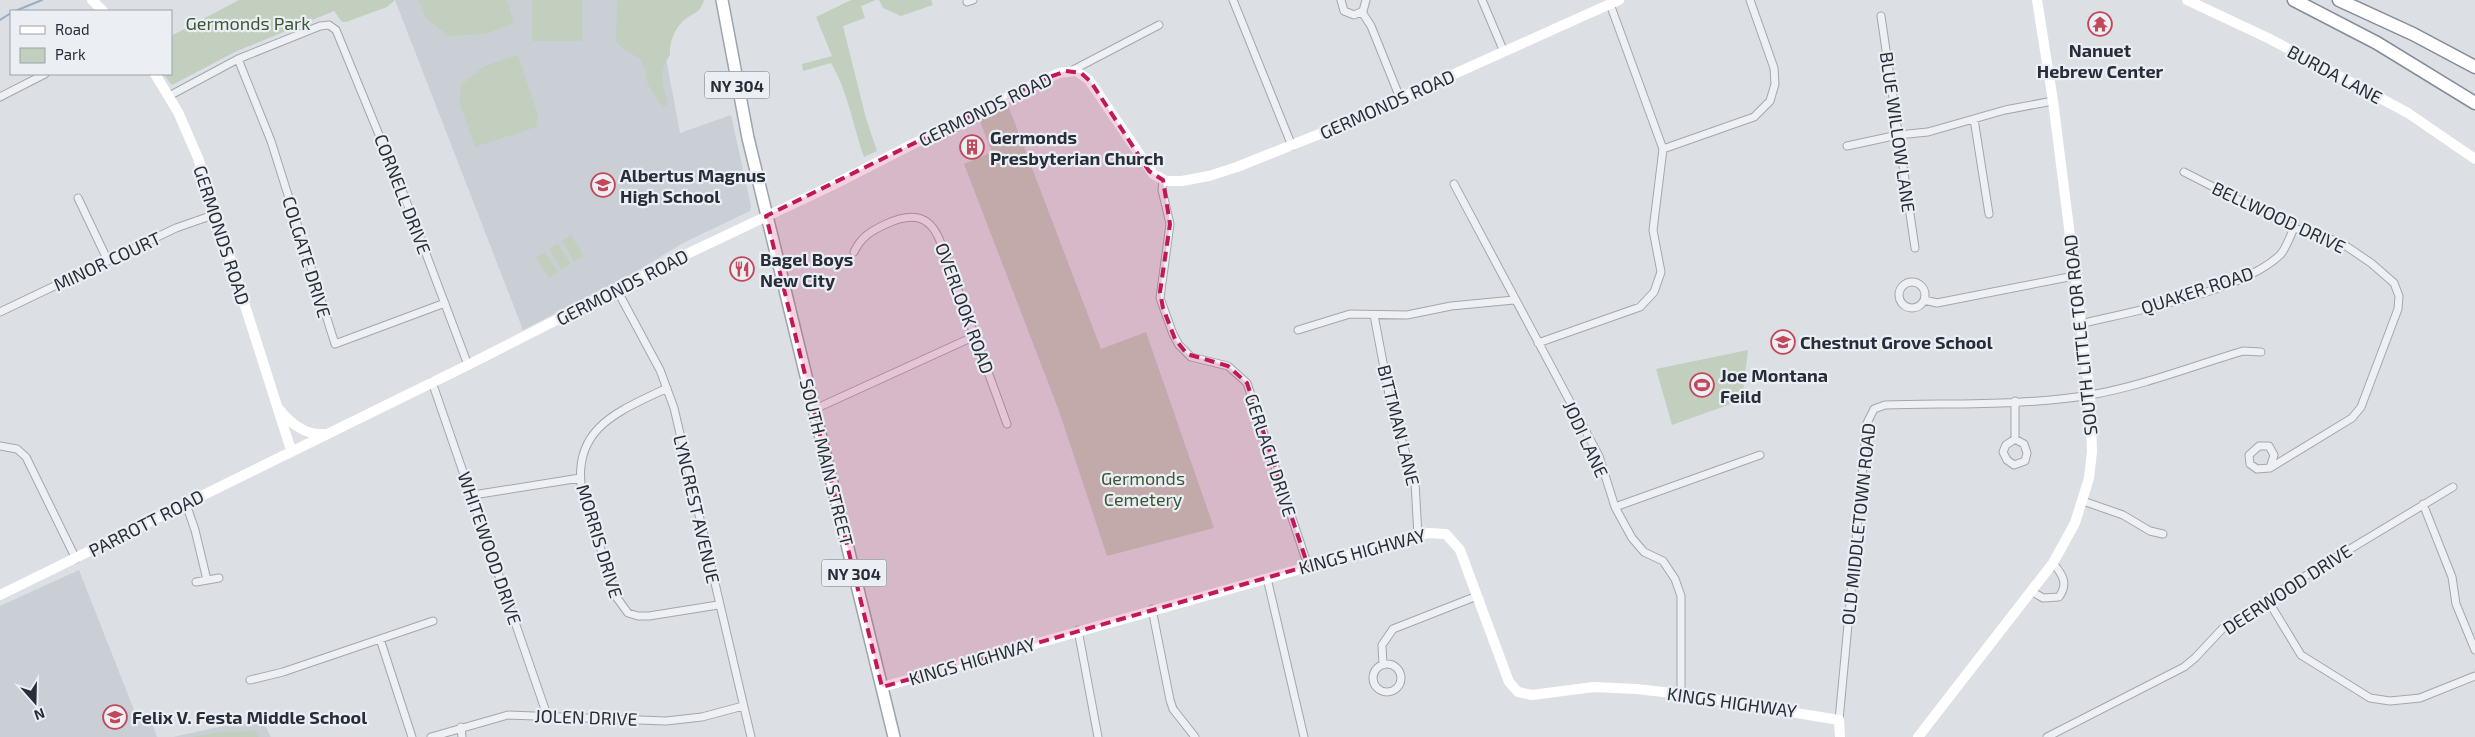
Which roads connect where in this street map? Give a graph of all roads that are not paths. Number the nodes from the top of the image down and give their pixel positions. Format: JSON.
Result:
{"nodes":[{"id":1,"x":92,"y":0,"type":"edge"},
{"id":2,"x":722,"y":0,"type":"edge"},
{"id":3,"x":1233,"y":0,"type":"edge"},
{"id":4,"x":1341,"y":0,"type":"edge"},
{"id":5,"x":1366,"y":0,"type":"edge"},
{"id":6,"x":1482,"y":0,"type":"edge"},
{"id":7,"x":1750,"y":0,"type":"edge"},
{"id":8,"x":2037,"y":0,"type":"edge"},
{"id":9,"x":2187,"y":0,"type":"edge"},
{"id":10,"x":2294,"y":0,"type":"edge"},
{"id":11,"x":2339,"y":0,"type":"edge"},
{"id":12,"x":1614,"y":2,"type":"edge"},
{"id":13,"x":103,"y":10,"type":"edge"},
{"id":14,"x":1362,"y":12,"type":"junction"},
{"id":15,"x":1881,"y":16,"type":"dead end"},
{"id":16,"x":1159,"y":25,"type":"dead end"},
{"id":17,"x":1504,"y":52,"type":"junction"},
{"id":18,"x":238,"y":59,"type":"junction"},
{"id":19,"x":2475,"y":67,"type":"edge"},
{"id":20,"x":1071,"y":71,"type":"junction"},
{"id":21,"x":44,"y":75,"type":"edge"},
{"id":22,"x":156,"y":75,"type":"edge"},
{"id":23,"x":169,"y":96,"type":"junction"},
{"id":24,"x":0,"y":97,"type":"edge"},
{"id":25,"x":1400,"y":98,"type":"junction"},
{"id":26,"x":2053,"y":101,"type":"junction"},
{"id":27,"x":2475,"y":103,"type":"edge"},
{"id":28,"x":1974,"y":119,"type":"junction"},
{"id":29,"x":1898,"y":135,"type":"junction"},
{"id":30,"x":1292,"y":146,"type":"junction"},
{"id":31,"x":1847,"y":146,"type":"dead end"},
{"id":32,"x":1663,"y":149,"type":"junction"},
{"id":33,"x":2475,"y":159,"type":"edge"},
{"id":34,"x":2184,"y":172,"type":"dead end"},
{"id":35,"x":1163,"y":180,"type":"junction"},
{"id":36,"x":1454,"y":184,"type":"dead end"},
{"id":37,"x":78,"y":198,"type":"dead end"},
{"id":38,"x":216,"y":214,"type":"junction"},
{"id":39,"x":1989,"y":214,"type":"dead end"},
{"id":40,"x":766,"y":216,"type":"junction"},
{"id":41,"x":2294,"y":228,"type":"junction"},
{"id":42,"x":1915,"y":248,"type":"dead end"},
{"id":43,"x":854,"y":252,"type":"dead end"},
{"id":44,"x":108,"y":261,"type":"junction"},
{"id":45,"x":2074,"y":276,"type":"junction"},
{"id":46,"x":617,"y":290,"type":"junction"},
{"id":47,"x":1514,"y":300,"type":"junction"},
{"id":48,"x":1924,"y":300,"type":"dead end"},
{"id":49,"x":445,"y":303,"type":"junction"},
{"id":50,"x":0,"y":312,"type":"edge"},
{"id":51,"x":1374,"y":315,"type":"junction"},
{"id":52,"x":2080,"y":324,"type":"junction"},
{"id":53,"x":1298,"y":330,"type":"dead end"},
{"id":54,"x":976,"y":336,"type":"junction"},
{"id":55,"x":1538,"y":343,"type":"junction"},
{"id":56,"x":2261,"y":352,"type":"dead end"},
{"id":57,"x":468,"y":365,"type":"junction"},
{"id":58,"x":432,"y":382,"type":"junction"},
{"id":59,"x":667,"y":388,"type":"junction"},
{"id":60,"x":2090,"y":395,"type":"junction"},
{"id":61,"x":2015,"y":401,"type":"junction"},
{"id":62,"x":275,"y":403,"type":"junction"},
{"id":63,"x":815,"y":410,"type":"junction"},
{"id":64,"x":1007,"y":424,"type":"dead end"},
{"id":65,"x":326,"y":433,"type":"junction"},
{"id":66,"x":2015,"y":439,"type":"dead end"},
{"id":67,"x":0,"y":446,"type":"edge"},
{"id":68,"x":291,"y":450,"type":"junction"},
{"id":69,"x":1760,"y":455,"type":"dead end"},
{"id":70,"x":2270,"y":468,"type":"dead end"},
{"id":71,"x":580,"y":478,"type":"junction"},
{"id":72,"x":2453,"y":487,"type":"dead end"},
{"id":73,"x":473,"y":496,"type":"junction"},
{"id":74,"x":2083,"y":501,"type":"junction"},
{"id":75,"x":186,"y":504,"type":"junction"},
{"id":76,"x":2423,"y":504,"type":"junction"},
{"id":77,"x":1616,"y":507,"type":"junction"},
{"id":78,"x":2163,"y":534,"type":"dead end"},
{"id":79,"x":1418,"y":536,"type":"junction"},
{"id":80,"x":76,"y":559,"type":"junction"},
{"id":81,"x":2053,"y":563,"type":"junction"},
{"id":82,"x":1308,"y":566,"type":"junction"},
{"id":83,"x":219,"y":578,"type":"dead end"},
{"id":84,"x":1267,"y":578,"type":"junction"},
{"id":85,"x":207,"y":580,"type":"junction"},
{"id":86,"x":196,"y":582,"type":"dead end"},
{"id":87,"x":2031,"y":591,"type":"junction"},
{"id":88,"x":0,"y":595,"type":"edge"},
{"id":89,"x":1477,"y":596,"type":"junction"},
{"id":90,"x":2266,"y":599,"type":"junction"},
{"id":91,"x":718,"y":605,"type":"junction"},
{"id":92,"x":1152,"y":609,"type":"junction"},
{"id":93,"x":433,"y":621,"type":"dead end"},
{"id":94,"x":1078,"y":630,"type":"junction"},
{"id":95,"x":380,"y":639,"type":"junction"},
{"id":96,"x":2475,"y":650,"type":"edge"},
{"id":97,"x":1383,"y":665,"type":"dead end"},
{"id":98,"x":2475,"y":676,"type":"edge"},
{"id":99,"x":250,"y":680,"type":"dead end"},
{"id":100,"x":882,"y":687,"type":"junction"},
{"id":101,"x":1681,"y":694,"type":"junction"},
{"id":102,"x":743,"y":706,"type":"junction"},
{"id":103,"x":547,"y":715,"type":"junction"},
{"id":104,"x":1839,"y":720,"type":"junction"},
{"id":105,"x":461,"y":727,"type":"junction"},
{"id":106,"x":412,"y":737,"type":"edge"},
{"id":107,"x":431,"y":737,"type":"edge"},
{"id":108,"x":462,"y":737,"type":"edge"},
{"id":109,"x":750,"y":737,"type":"edge"},
{"id":110,"x":894,"y":737,"type":"edge"},
{"id":111,"x":1098,"y":737,"type":"edge"},
{"id":112,"x":1195,"y":737,"type":"edge"},
{"id":113,"x":1304,"y":737,"type":"edge"},
{"id":114,"x":1840,"y":737,"type":"edge"},
{"id":115,"x":1918,"y":737,"type":"edge"},
{"id":116,"x":2047,"y":737,"type":"edge"}],
"edges":[{"from":1,"to":13,"type":"street"},
{"from":2,"to":40,"type":"main road","number":"NY 304"},
{"from":3,"to":30,"type":"street"},
{"from":4,"to":14,"type":"street"},
{"from":5,"to":14,"type":"street"},
{"from":6,"to":17,"type":"street"},
{"from":7,"to":32,"type":"street"},
{"from":8,"to":26,"type":"street","name":"SOUTH LITTLE TOR ROAD"},
{"from":9,"to":33,"type":"street","name":"BURDA LANE"},
{"from":10,"to":27,"type":"highway"},
{"from":11,"to":19,"type":"highway"},
{"from":12,"to":17,"type":"street","name":"GERMONDS ROAD"},
{"from":12,"to":32,"type":"street"},
{"from":14,"to":25,"type":"street"},
{"from":15,"to":29,"type":"street","name":"BLUE WILLOW LANE"},
{"from":16,"to":20,"type":"street"},
{"from":17,"to":25,"type":"street","name":"GERMONDS ROAD"},
{"from":18,"to":23,"type":"street"},
{"from":18,"to":49,"type":"street","name":"CORNELL DRIVE"},
{"from":18,"to":49,"type":"street","name":"COLGATE DRIVE"},
{"from":20,"to":35,"type":"street","name":"GERMONDS ROAD"},
{"from":20,"to":40,"type":"street","name":"GERMONDS ROAD"},
{"from":21,"to":24,"type":"street"},
{"from":22,"to":23,"type":"street","name":"GERMONDS ROAD"},
{"from":23,"to":38,"type":"street","name":"GERMONDS ROAD"},
{"from":25,"to":30,"type":"street","name":"GERMONDS ROAD"},
{"from":26,"to":28,"type":"street"},
{"from":26,"to":45,"type":"street","name":"SOUTH LITTLE TOR ROAD"},
{"from":28,"to":29,"type":"street"},
{"from":28,"to":39,"type":"street"},
{"from":29,"to":31,"type":"street"},
{"from":29,"to":42,"type":"street","name":"BLUE WILLOW LANE"},
{"from":30,"to":35,"type":"street","name":"GERMONDS ROAD"},
{"from":32,"to":55,"type":"street"},
{"from":34,"to":41,"type":"street","name":"BELLWOOD DRIVE"},
{"from":35,"to":82,"type":"street","name":"GERLACH DRIVE"},
{"from":36,"to":47,"type":"street","name":"JODI LANE"},
{"from":37,"to":44,"type":"street"},
{"from":38,"to":44,"type":"street","name":"MINOR COURT"},
{"from":38,"to":62,"type":"street","name":"GERMONDS ROAD"},
{"from":40,"to":46,"type":"street","name":"GERMONDS ROAD"},
{"from":40,"to":63,"type":"main road","name":"SOUTH MAIN STREET","number":"NY 304"},
{"from":41,"to":52,"type":"street","name":"QUAKER ROAD"},
{"from":41,"to":70,"type":"street","name":"BELLWOOD DRIVE"},
{"from":43,"to":54,"type":"street","name":"OVERLOOK ROAD"},
{"from":44,"to":50,"type":"street","name":"MINOR COURT"},
{"from":45,"to":48,"type":"street"},
{"from":45,"to":52,"type":"street","name":"SOUTH LITTLE TOR ROAD"},
{"from":46,"to":57,"type":"street","name":"GERMONDS ROAD"},
{"from":46,"to":59,"type":"street","name":"LYNCREST AVENUE"},
{"from":47,"to":51,"type":"street"},
{"from":47,"to":55,"type":"street","name":"JODI LANE"},
{"from":49,"to":57,"type":"street","name":"CORNELL DRIVE"},
{"from":51,"to":53,"type":"street"},
{"from":51,"to":79,"type":"street","name":"BITTMAN LANE"},
{"from":52,"to":60,"type":"street","name":"SOUTH LITTLE TOR ROAD"},
{"from":54,"to":63,"type":"street"},
{"from":54,"to":64,"type":"street","name":"OVERLOOK ROAD"},
{"from":55,"to":77,"type":"street","name":"JODI LANE"},
{"from":56,"to":60,"type":"street","name":"OLD MIDDLETOWN ROAD"},
{"from":57,"to":58,"type":"street","name":"GERMONDS ROAD"},
{"from":58,"to":65,"type":"street","name":"GERMONDS ROAD"},
{"from":58,"to":73,"type":"street","name":"WHITEWOOD DRIVE"},
{"from":59,"to":71,"type":"street","name":"MORRIS DRIVE"},
{"from":59,"to":91,"type":"street","name":"LYNCREST AVENUE"},
{"from":60,"to":61,"type":"street","name":"OLD MIDDLETOWN ROAD"},
{"from":60,"to":74,"type":"street","name":"SOUTH LITTLE TOR ROAD"},
{"from":61,"to":66,"type":"street"},
{"from":61,"to":104,"type":"street","name":"OLD MIDDLETOWN ROAD"},
{"from":62,"to":65,"type":"street","name":"GERMONDS ROAD"},
{"from":62,"to":68,"type":"street","name":"GERMONDS ROAD"},
{"from":63,"to":100,"type":"main road","name":"SOUTH MAIN STREET","number":"NY 304"},
{"from":65,"to":68,"type":"street","name":"GERMONDS ROAD"},
{"from":67,"to":80,"type":"street"},
{"from":68,"to":75,"type":"street","name":"PARROTT ROAD"},
{"from":69,"to":77,"type":"street"},
{"from":71,"to":73,"type":"street"},
{"from":71,"to":91,"type":"street","name":"MORRIS DRIVE"},
{"from":72,"to":76,"type":"street","name":"DEERWOOD DRIVE"},
{"from":73,"to":103,"type":"street","name":"WHITEWOOD DRIVE"},
{"from":74,"to":78,"type":"street"},
{"from":74,"to":81,"type":"street","name":"SOUTH LITTLE TOR ROAD"},
{"from":75,"to":80,"type":"street","name":"PARROTT ROAD"},
{"from":75,"to":85,"type":"street"},
{"from":76,"to":90,"type":"street","name":"DEERWOOD DRIVE"},
{"from":76,"to":96,"type":"street"},
{"from":77,"to":101,"type":"street","name":"JODI LANE"},
{"from":79,"to":82,"type":"street","name":"KINGS HIGHWAY"},
{"from":79,"to":89,"type":"street","name":"KINGS HIGHWAY"},
{"from":80,"to":88,"type":"street","name":"PARROTT ROAD"},
{"from":81,"to":87,"type":"street","name":"SOUTH LITTLE TOR ROAD"},
{"from":81,"to":87,"type":"street"},
{"from":82,"to":84,"type":"street","name":"KINGS HIGHWAY"},
{"from":83,"to":85,"type":"street"},
{"from":84,"to":92,"type":"street","name":"KINGS HIGHWAY"},
{"from":84,"to":113,"type":"street"},
{"from":85,"to":86,"type":"street"},
{"from":87,"to":115,"type":"street","name":"SOUTH LITTLE TOR ROAD"},
{"from":89,"to":97,"type":"street"},
{"from":89,"to":101,"type":"street","name":"KINGS HIGHWAY"},
{"from":90,"to":98,"type":"street"},
{"from":90,"to":116,"type":"street","name":"DEERWOOD DRIVE"},
{"from":91,"to":102,"type":"street","name":"LYNCREST AVENUE"},
{"from":92,"to":94,"type":"street","name":"KINGS HIGHWAY"},
{"from":92,"to":112,"type":"street"},
{"from":93,"to":95,"type":"street"},
{"from":94,"to":100,"type":"street","name":"KINGS HIGHWAY"},
{"from":94,"to":111,"type":"street"},
{"from":95,"to":99,"type":"street"},
{"from":95,"to":106,"type":"street"},
{"from":100,"to":110,"type":"main road","name":"SOUTH MAIN STREET","number":"NY 304"},
{"from":101,"to":104,"type":"street","name":"KINGS HIGHWAY"},
{"from":102,"to":103,"type":"street","name":"JOLEN DRIVE"},
{"from":102,"to":109,"type":"street","name":"LYNCREST AVENUE"},
{"from":103,"to":105,"type":"street","name":"JOLEN DRIVE"},
{"from":104,"to":114,"type":"street","name":"OLD MIDDLETOWN ROAD"},
{"from":105,"to":107,"type":"street","name":"JOLEN DRIVE"},
{"from":105,"to":108,"type":"street"}]}
